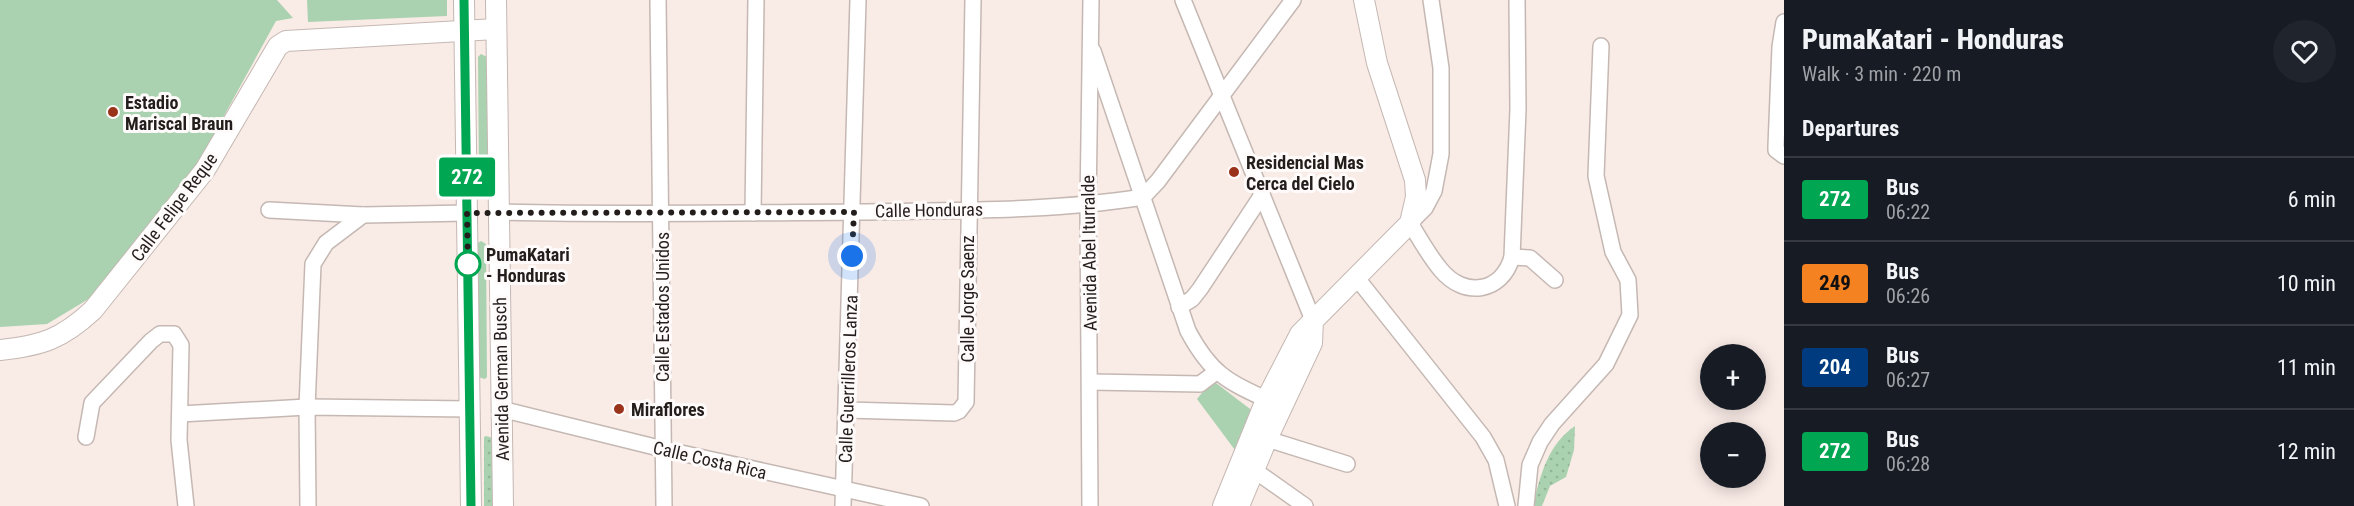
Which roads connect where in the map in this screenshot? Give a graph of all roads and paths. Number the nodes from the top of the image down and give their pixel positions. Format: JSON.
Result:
{"nodes":[{"id":1,"x":464,"y":0,"type":"edge"},
{"id":2,"x":496,"y":0,"type":"edge"},
{"id":3,"x":658,"y":0,"type":"edge"},
{"id":4,"x":756,"y":0,"type":"edge"},
{"id":5,"x":858,"y":0,"type":"edge"},
{"id":6,"x":973,"y":0,"type":"edge"},
{"id":7,"x":1091,"y":0,"type":"edge"},
{"id":8,"x":1183,"y":0,"type":"edge"},
{"id":9,"x":1293,"y":0,"type":"edge"},
{"id":10,"x":1364,"y":0,"type":"edge"},
{"id":11,"x":1431,"y":0,"type":"edge"},
{"id":12,"x":1517,"y":0,"type":"edge"},
{"id":13,"x":1784,"y":22,"type":"edge"},
{"id":14,"x":496,"y":28,"type":"junction"},
{"id":15,"x":464,"y":29,"type":"junction"},
{"id":16,"x":1090,"y":43,"type":"junction"},
{"id":17,"x":1601,"y":46,"type":"dead end"},
{"id":18,"x":1221,"y":98,"type":"junction"},
{"id":19,"x":1784,"y":156,"type":"edge"},
{"id":20,"x":1262,"y":195,"type":"junction"},
{"id":21,"x":1143,"y":197,"type":"junction"},
{"id":22,"x":1088,"y":206,"type":"junction"},
{"id":23,"x":269,"y":210,"type":"dead end"},
{"id":24,"x":967,"y":210,"type":"junction"},
{"id":25,"x":498,"y":212,"type":"junction"},
{"id":26,"x":854,"y":212,"type":"junction"},
{"id":27,"x":467,"y":213,"type":"junction"},
{"id":28,"x":753,"y":213,"type":"junction"},
{"id":29,"x":662,"y":214,"type":"junction"},
{"id":30,"x":363,"y":215,"type":"junction"},
{"id":31,"x":1410,"y":224,"type":"junction"},
{"id":32,"x":1512,"y":256,"type":"junction"},
{"id":33,"x":1356,"y":277,"type":"junction"},
{"id":34,"x":1555,"y":280,"type":"dead end"},
{"id":35,"x":1179,"y":307,"type":"junction"},
{"id":36,"x":1313,"y":320,"type":"junction"},
{"id":37,"x":0,"y":350,"type":"edge"},
{"id":38,"x":1216,"y":372,"type":"junction"},
{"id":39,"x":1091,"y":382,"type":"junction"},
{"id":40,"x":1274,"y":403,"type":"junction"},
{"id":41,"x":307,"y":407,"type":"junction"},
{"id":42,"x":470,"y":409,"type":"junction"},
{"id":43,"x":501,"y":409,"type":"junction"},
{"id":44,"x":847,"y":410,"type":"junction"},
{"id":45,"x":180,"y":414,"type":"junction"},
{"id":46,"x":86,"y":437,"type":"dead end"},
{"id":47,"x":1267,"y":439,"type":"junction"},
{"id":48,"x":663,"y":449,"type":"junction"},
{"id":49,"x":1347,"y":464,"type":"dead end"},
{"id":50,"x":1254,"y":470,"type":"junction"},
{"id":51,"x":844,"y":490,"type":"junction"},
{"id":52,"x":186,"y":506,"type":"edge"},
{"id":53,"x":308,"y":506,"type":"edge"},
{"id":54,"x":471,"y":506,"type":"edge"},
{"id":55,"x":503,"y":506,"type":"edge"},
{"id":56,"x":663,"y":506,"type":"edge"},
{"id":57,"x":843,"y":506,"type":"edge"},
{"id":58,"x":921,"y":506,"type":"edge"},
{"id":59,"x":1090,"y":506,"type":"edge"},
{"id":60,"x":1223,"y":506,"type":"edge"},
{"id":61,"x":1239,"y":506,"type":"edge"},
{"id":62,"x":1305,"y":506,"type":"edge"},
{"id":63,"x":1507,"y":506,"type":"edge"},
{"id":64,"x":1526,"y":506,"type":"edge"}],
"edges":[{"from":1,"to":15,"type":"main road","name":"Avenida German Busch"},
{"from":2,"to":14,"type":"main road","name":"Avenida German Busch"},
{"from":3,"to":29,"type":"street","name":"Calle Estados Unidos"},
{"from":4,"to":28,"type":"street"},
{"from":5,"to":26,"type":"street","name":"Calle Guerrilleros Lanza"},
{"from":6,"to":24,"type":"street","name":"Calle Jorge Saenz"},
{"from":7,"to":16,"type":"street","name":"Avenida Abel Iturralde"},
{"from":8,"to":18,"type":"street"},
{"from":9,"to":18,"type":"street"},
{"from":10,"to":31,"type":"main road"},
{"from":11,"to":31,"type":"street"},
{"from":12,"to":32,"type":"street"},
{"from":13,"to":19,"type":"street"},
{"from":14,"to":15,"type":"main road"},
{"from":14,"to":25,"type":"main road","name":"Avenida German Busch"},
{"from":15,"to":27,"type":"main road","name":"Avenida German Busch"},
{"from":15,"to":37,"type":"main road","name":"Calle Felipe Reque"},
{"from":16,"to":21,"type":"street"},
{"from":16,"to":22,"type":"street","name":"Avenida Abel Iturralde"},
{"from":17,"to":64,"type":"street"},
{"from":18,"to":20,"type":"street"},
{"from":18,"to":21,"type":"street"},
{"from":20,"to":35,"type":"street"},
{"from":20,"to":36,"type":"street"},
{"from":21,"to":22,"type":"street","name":"Calle Honduras"},
{"from":21,"to":35,"type":"street"},
{"from":22,"to":24,"type":"street","name":"Calle Honduras"},
{"from":22,"to":39,"type":"street","name":"Avenida Abel Iturralde"},
{"from":23,"to":30,"type":"street"},
{"from":24,"to":26,"type":"street","name":"Calle Honduras"},
{"from":24,"to":44,"type":"street","name":"Calle Jorge Saenz"},
{"from":25,"to":27,"type":"main road"},
{"from":25,"to":29,"type":"street","name":"Calle Honduras"},
{"from":25,"to":43,"type":"main road","name":"Avenida German Busch"},
{"from":26,"to":28,"type":"street","name":"Calle Honduras"},
{"from":26,"to":44,"type":"street","name":"Calle Guerrilleros Lanza"},
{"from":27,"to":30,"type":"street"},
{"from":27,"to":42,"type":"main road","name":"Avenida German Busch"},
{"from":28,"to":29,"type":"street","name":"Calle Honduras"},
{"from":29,"to":48,"type":"street","name":"Calle Estados Unidos"},
{"from":30,"to":41,"type":"street"},
{"from":31,"to":32,"type":"street"},
{"from":31,"to":33,"type":"main road"},
{"from":32,"to":34,"type":"street"},
{"from":33,"to":36,"type":"main road"},
{"from":33,"to":63,"type":"street"},
{"from":35,"to":38,"type":"street"},
{"from":36,"to":40,"type":"main road"},
{"from":38,"to":39,"type":"street"},
{"from":38,"to":40,"type":"street"},
{"from":39,"to":59,"type":"street","name":"Avenida Abel Iturralde"},
{"from":40,"to":47,"type":"main road"},
{"from":40,"to":60,"type":"main road"},
{"from":41,"to":42,"type":"street"},
{"from":41,"to":45,"type":"street"},
{"from":41,"to":53,"type":"street"},
{"from":42,"to":43,"type":"main road"},
{"from":42,"to":54,"type":"main road","name":"Avenida German Busch"},
{"from":43,"to":48,"type":"street","name":"Calle Costa Rica"},
{"from":43,"to":55,"type":"main road","name":"Avenida German Busch"},
{"from":44,"to":51,"type":"street","name":"Calle Guerrilleros Lanza"},
{"from":45,"to":46,"type":"street"},
{"from":45,"to":52,"type":"street"},
{"from":47,"to":49,"type":"street"},
{"from":47,"to":50,"type":"main road"},
{"from":48,"to":51,"type":"street","name":"Calle Costa Rica"},
{"from":48,"to":56,"type":"street","name":"Calle Estados Unidos"},
{"from":50,"to":61,"type":"main road"},
{"from":50,"to":62,"type":"street"},
{"from":51,"to":57,"type":"street","name":"Calle Guerrilleros Lanza"},
{"from":51,"to":58,"type":"street","name":"Calle Costa Rica"}]}
